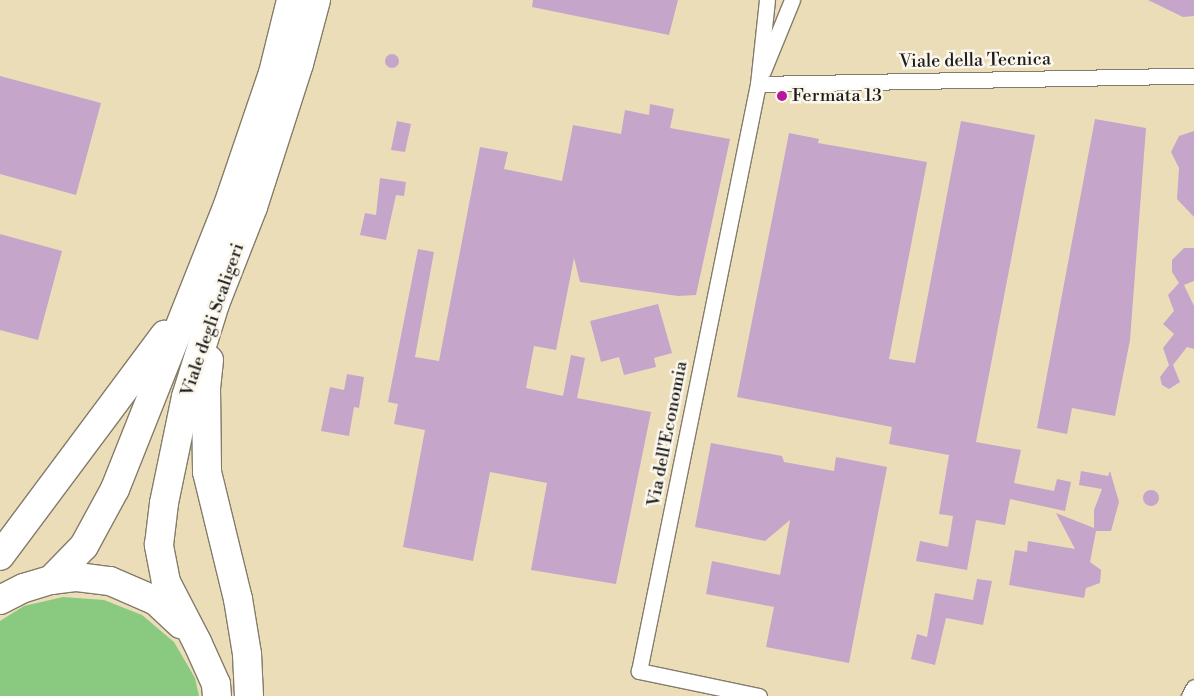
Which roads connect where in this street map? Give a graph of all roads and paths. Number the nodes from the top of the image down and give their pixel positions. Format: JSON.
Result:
{"nodes":[{"id":1,"x":291,"y":0,"type":"edge"},
{"id":2,"x":316,"y":0,"type":"edge"},
{"id":3,"x":767,"y":0,"type":"edge"},
{"id":4,"x":792,"y":0,"type":"edge"},
{"id":5,"x":1194,"y":76,"type":"edge"},
{"id":6,"x":758,"y":84,"type":"junction"},
{"id":7,"x":202,"y":302,"type":"junction"},
{"id":8,"x":0,"y":556,"type":"edge"},
{"id":9,"x":51,"y":580,"type":"junction"},
{"id":10,"x":0,"y":600,"type":"edge"},
{"id":11,"x":197,"y":642,"type":"junction"},
{"id":12,"x":1194,"y":687,"type":"edge"},
{"id":13,"x":217,"y":696,"type":"edge"},
{"id":14,"x":249,"y":696,"type":"edge"},
{"id":15,"x":759,"y":696,"type":"edge"},
{"id":16,"x":1189,"y":696,"type":"edge"}],
"edges":[{"from":1,"to":7,"type":"highway","name":"Viale degli Scaligeri"},
{"from":2,"to":7,"type":"highway","name":"Viale degli Scaligeri"},
{"from":3,"to":6,"type":"street","name":"Via dell'Economia"},
{"from":4,"to":6,"type":"street","name":"Via dell'Economia"},
{"from":5,"to":6,"type":"street","name":"Viale della Tecnica"},
{"from":6,"to":15,"type":"street","name":"Via dell'Economia"},
{"from":7,"to":8,"type":"highway"},
{"from":7,"to":9,"type":"highway","name":"Viale degli Scaligeri"},
{"from":7,"to":11,"type":"highway","name":"Viale degli Scaligeri"},
{"from":7,"to":14,"type":"highway"},
{"from":9,"to":10,"type":"highway","name":"Viale degli Scaligeri"},
{"from":9,"to":11,"type":"highway","name":"Viale degli Scaligeri"},
{"from":11,"to":13,"type":"highway","name":"Viale degli Scaligeri"},
{"from":12,"to":16,"type":"street"}]}
